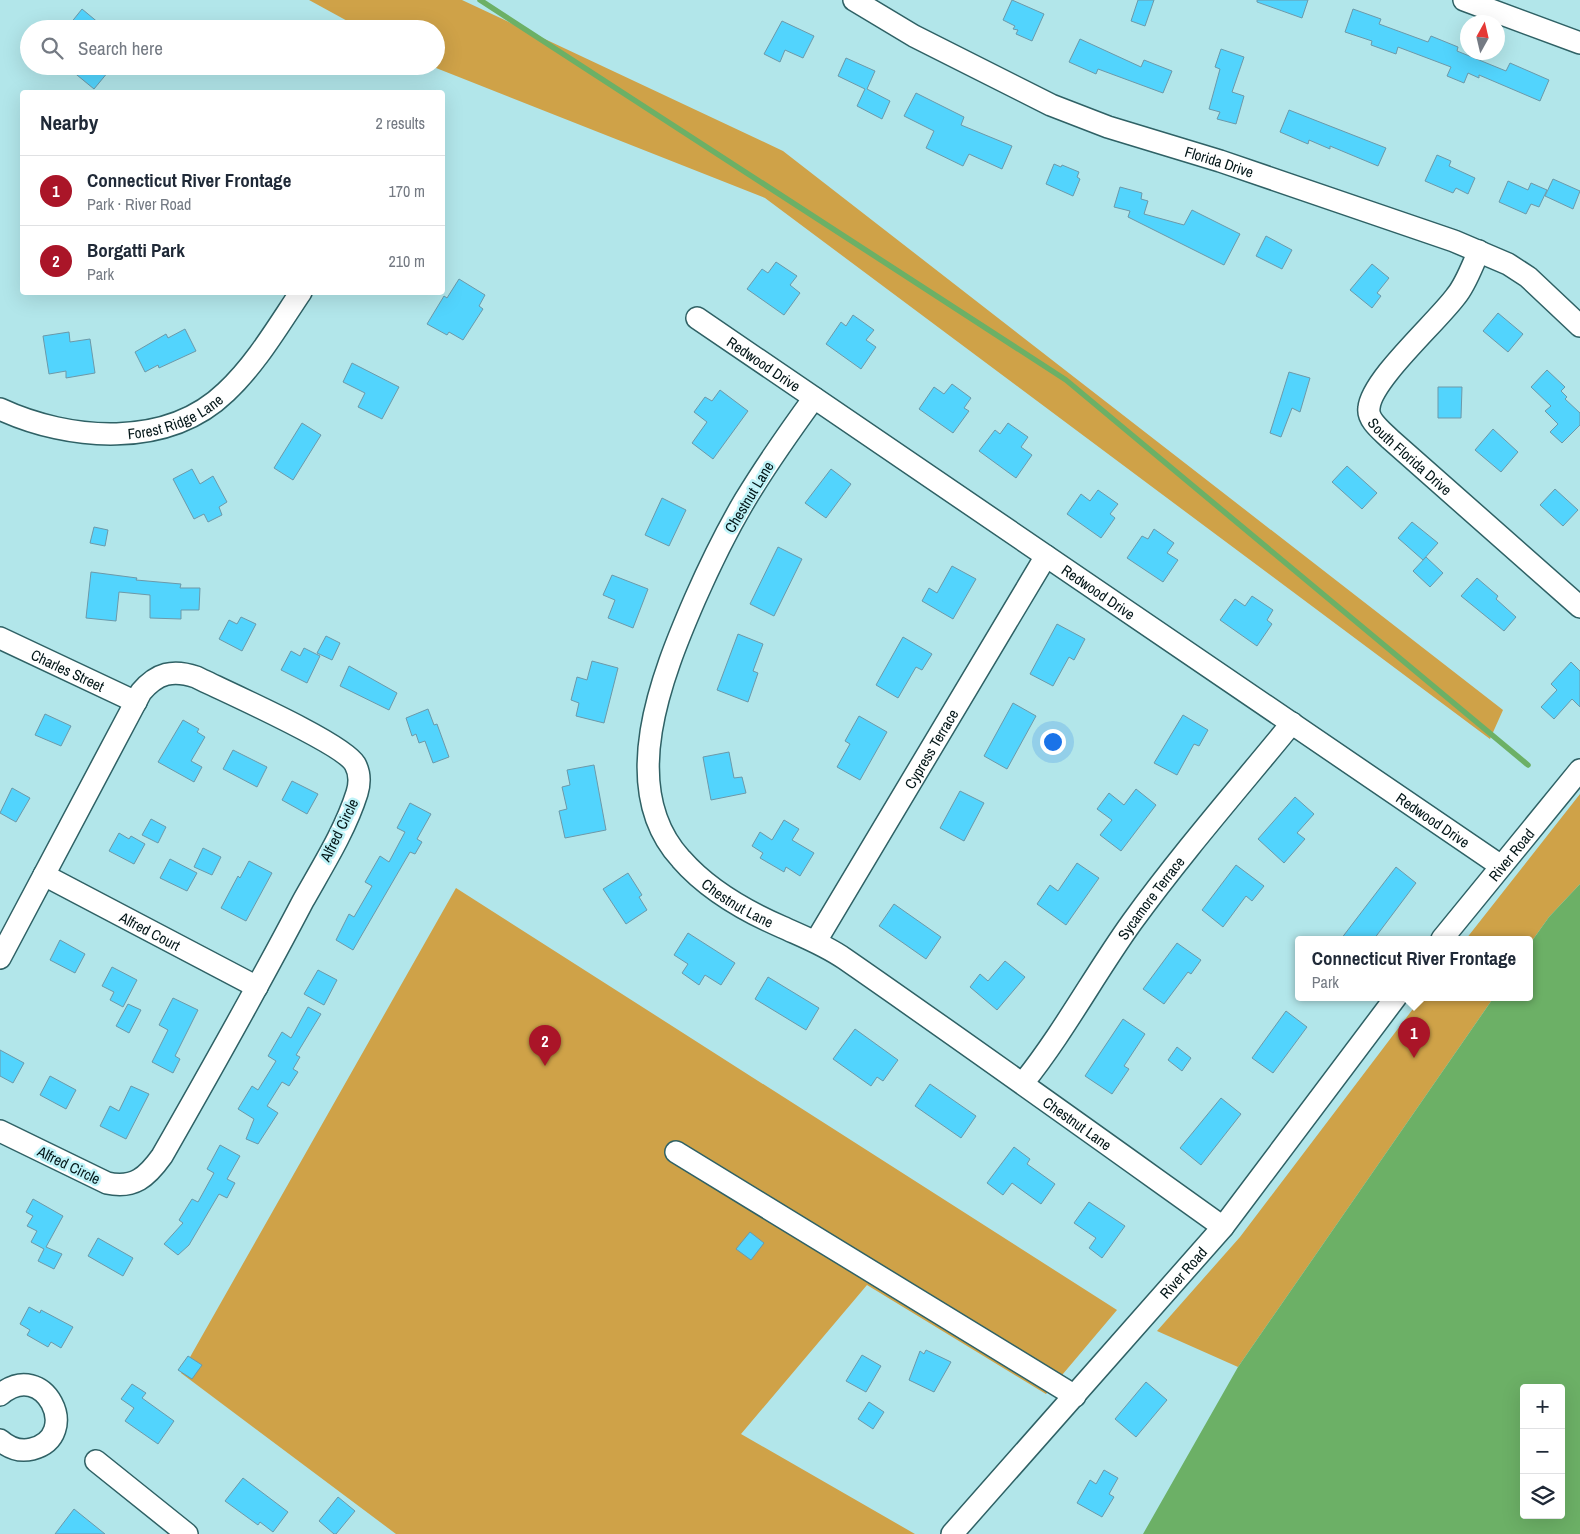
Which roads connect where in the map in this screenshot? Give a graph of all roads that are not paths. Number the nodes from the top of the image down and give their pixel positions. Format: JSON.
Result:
{"nodes":[{"id":1,"x":854,"y":0,"type":"edge"},
{"id":2,"x":1464,"y":0,"type":"edge"},
{"id":3,"x":1580,"y":43,"type":"edge"},
{"id":4,"x":1478,"y":251,"type":"junction"},
{"id":5,"x":299,"y":295,"type":"edge"},
{"id":6,"x":697,"y":318,"type":"dead end"},
{"id":7,"x":1580,"y":326,"type":"edge"},
{"id":8,"x":814,"y":398,"type":"junction"},
{"id":9,"x":0,"y":409,"type":"edge"},
{"id":10,"x":1046,"y":556,"type":"junction"},
{"id":11,"x":1580,"y":608,"type":"edge"},
{"id":12,"x":0,"y":638,"type":"edge"},
{"id":13,"x":136,"y":702,"type":"junction"},
{"id":14,"x":1292,"y":723,"type":"junction"},
{"id":15,"x":1580,"y":770,"type":"edge"},
{"id":16,"x":1501,"y":866,"type":"junction"},
{"id":17,"x":44,"y":875,"type":"junction"},
{"id":18,"x":1444,"y":936,"type":"edge"},
{"id":19,"x":816,"y":941,"type":"junction"},
{"id":20,"x":2,"y":950,"type":"edge"},
{"id":21,"x":257,"y":987,"type":"junction"},
{"id":22,"x":1393,"y":1001,"type":"edge"},
{"id":23,"x":1023,"y":1083,"type":"junction"},
{"id":24,"x":0,"y":1131,"type":"edge"},
{"id":25,"x":676,"y":1152,"type":"dead end"},
{"id":26,"x":1222,"y":1227,"type":"junction"},
{"id":27,"x":0,"y":1395,"type":"edge"},
{"id":28,"x":1075,"y":1396,"type":"junction"},
{"id":29,"x":0,"y":1440,"type":"edge"},
{"id":30,"x":96,"y":1461,"type":"dead end"},
{"id":31,"x":187,"y":1534,"type":"edge"},
{"id":32,"x":952,"y":1534,"type":"edge"}],
"edges":[{"from":1,"to":4,"type":"street","name":"Florida Drive"},
{"from":2,"to":3,"type":"street"},
{"from":4,"to":7,"type":"street","name":"Florida Drive"},
{"from":4,"to":11,"type":"street","name":"South Florida Drive"},
{"from":5,"to":9,"type":"street","name":"Forest Ridge Lane"},
{"from":6,"to":8,"type":"street","name":"Redwood Drive"},
{"from":8,"to":10,"type":"street","name":"Redwood Drive"},
{"from":8,"to":19,"type":"street","name":"Chestnut Lane"},
{"from":10,"to":14,"type":"street","name":"Redwood Drive"},
{"from":10,"to":19,"type":"street","name":"Cypress Terrace"},
{"from":12,"to":13,"type":"street","name":"Charles Street"},
{"from":13,"to":17,"type":"street","name":"Alfred Circle"},
{"from":13,"to":21,"type":"street","name":"Alfred Circle"},
{"from":14,"to":16,"type":"street","name":"Redwood Drive"},
{"from":14,"to":23,"type":"street","name":"Sycamore Terrace"},
{"from":15,"to":16,"type":"street","name":"River Road"},
{"from":16,"to":18,"type":"street","name":"River Road"},
{"from":17,"to":20,"type":"street","name":"Alfred Circle"},
{"from":17,"to":21,"type":"street","name":"Alfred Court"},
{"from":19,"to":23,"type":"street","name":"Chestnut Lane"},
{"from":21,"to":24,"type":"street","name":"Alfred Circle"},
{"from":22,"to":26,"type":"street","name":"River Road"},
{"from":23,"to":26,"type":"street","name":"Chestnut Lane"},
{"from":25,"to":28,"type":"street"},
{"from":26,"to":28,"type":"street","name":"River Road"},
{"from":27,"to":29,"type":"street"},
{"from":28,"to":32,"type":"street","name":"River Road"},
{"from":30,"to":31,"type":"street"}]}
